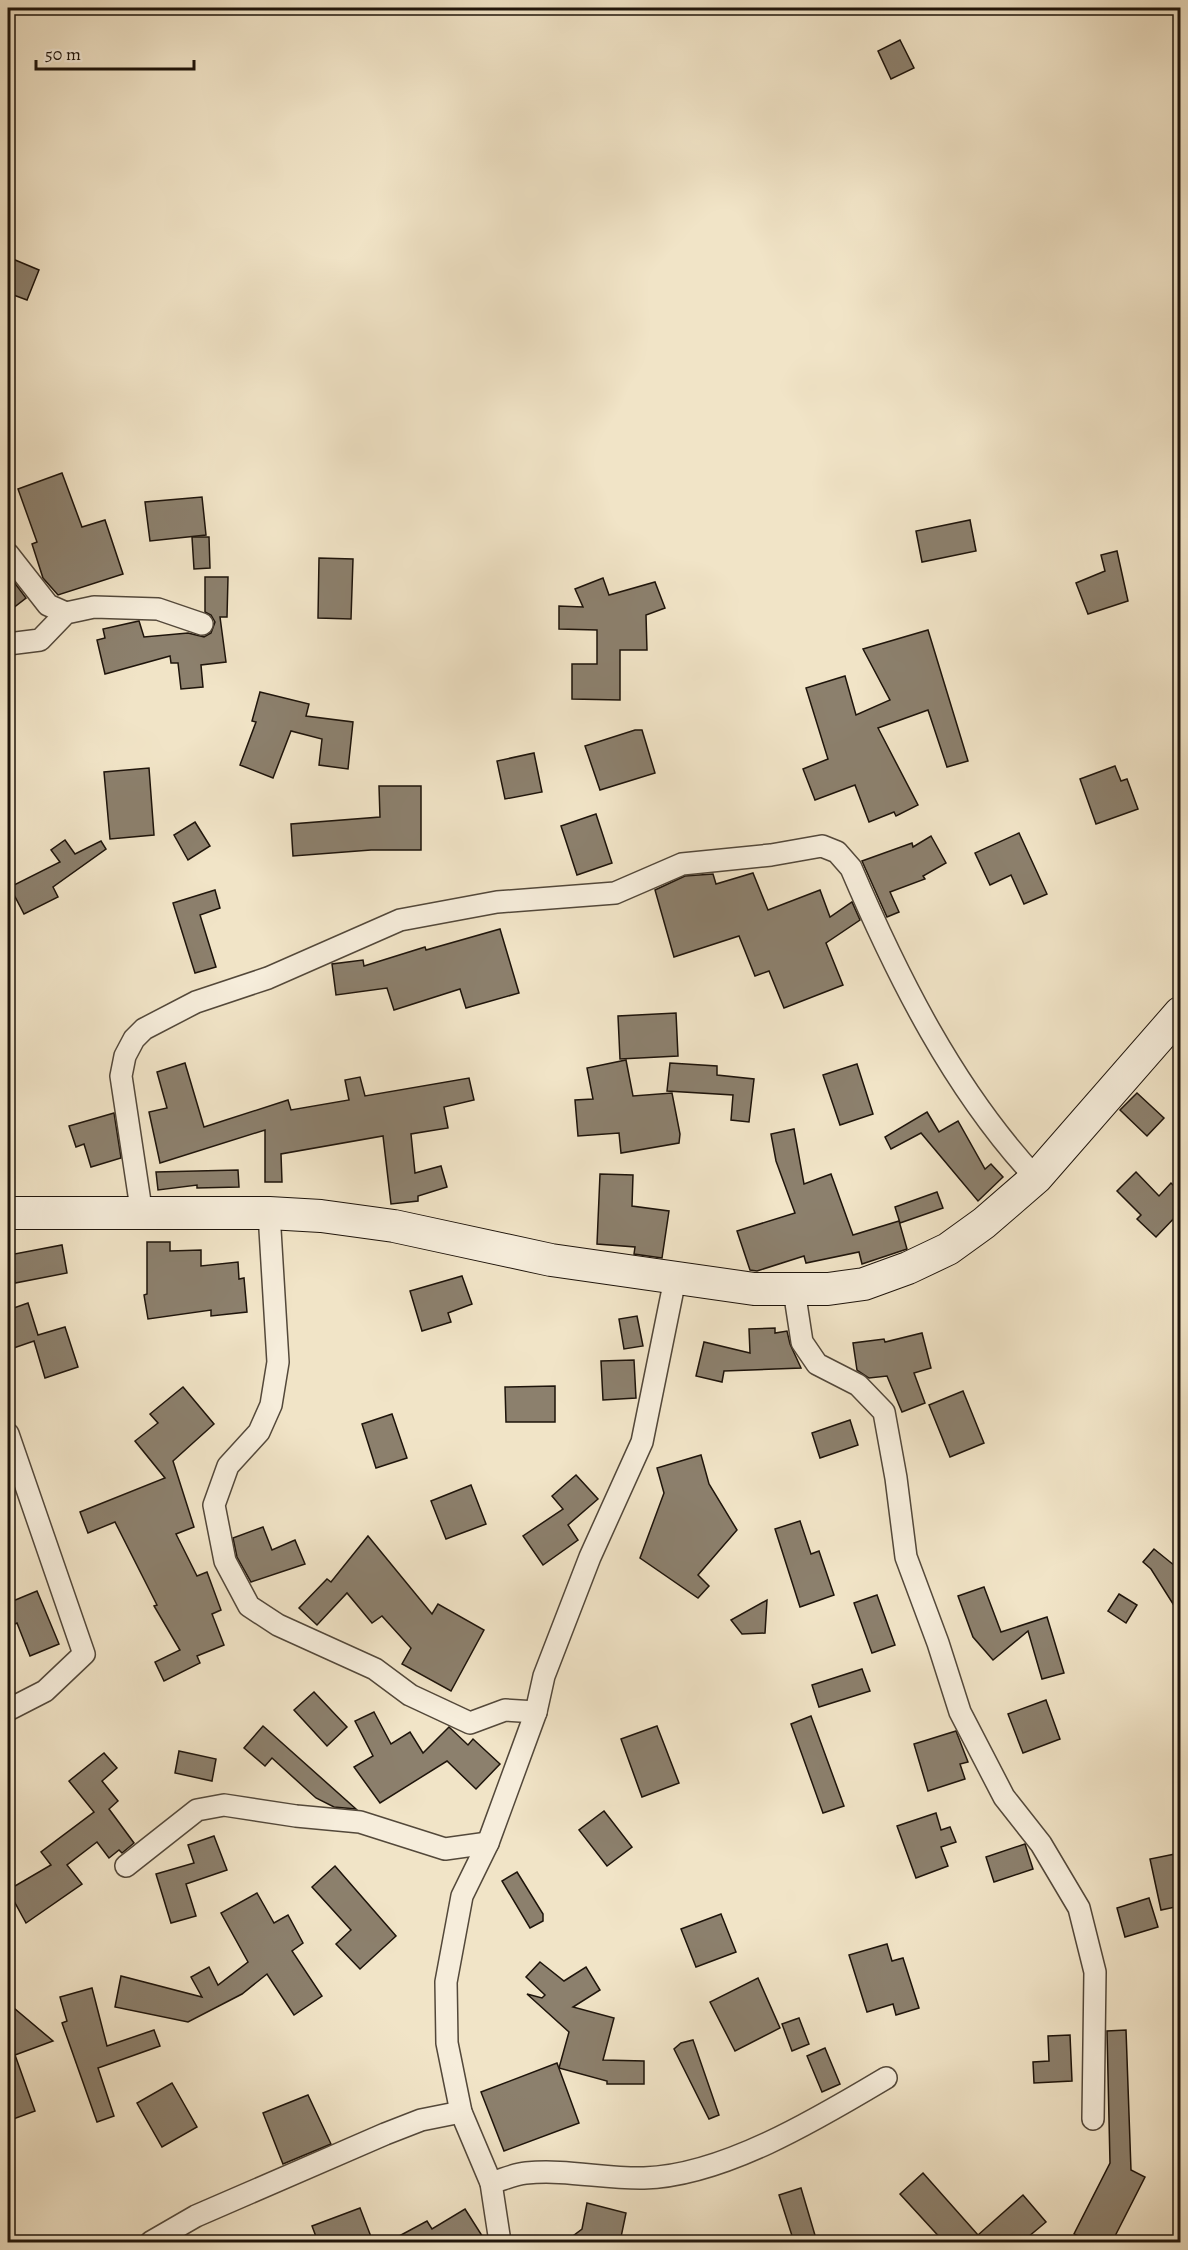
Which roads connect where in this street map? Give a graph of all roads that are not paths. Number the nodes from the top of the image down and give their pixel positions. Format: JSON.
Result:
{"nodes":[{"id":1,"x":8,"y":554,"type":"edge"},
{"id":2,"x":66,"y":613,"type":"junction"},
{"id":3,"x":202,"y":624,"type":"dead end"},
{"id":4,"x":8,"y":644,"type":"edge"},
{"id":5,"x":1180,"y":1013,"type":"edge"},
{"id":6,"x":1036,"y":1178,"type":"junction"},
{"id":7,"x":8,"y":1213,"type":"edge"},
{"id":8,"x":269,"y":1213,"type":"junction"},
{"id":9,"x":142,"y":1215,"type":"junction"},
{"id":10,"x":675,"y":1279,"type":"junction"},
{"id":11,"x":794,"y":1290,"type":"junction"},
{"id":12,"x":8,"y":1434,"type":"edge"},
{"id":13,"x":8,"y":1710,"type":"edge"},
{"id":14,"x":536,"y":1712,"type":"junction"},
{"id":15,"x":488,"y":1843,"type":"junction"},
{"id":16,"x":126,"y":1866,"type":"dead end"},
{"id":17,"x":886,"y":2078,"type":"dead end"},
{"id":18,"x":461,"y":2112,"type":"junction"},
{"id":19,"x":1093,"y":2119,"type":"dead end"},
{"id":20,"x":491,"y":2183,"type":"junction"},
{"id":21,"x":151,"y":2242,"type":"edge"},
{"id":22,"x":500,"y":2242,"type":"edge"}],
"edges":[{"from":1,"to":2,"type":"street"},
{"from":2,"to":3,"type":"street"},
{"from":2,"to":4,"type":"street"},
{"from":5,"to":6,"type":"main road"},
{"from":6,"to":9,"type":"street"},
{"from":6,"to":11,"type":"main road"},
{"from":7,"to":9,"type":"main road"},
{"from":8,"to":9,"type":"main road"},
{"from":8,"to":10,"type":"main road"},
{"from":8,"to":14,"type":"street"},
{"from":10,"to":11,"type":"main road"},
{"from":10,"to":14,"type":"street"},
{"from":11,"to":19,"type":"street"},
{"from":12,"to":13,"type":"street"},
{"from":14,"to":15,"type":"street"},
{"from":15,"to":16,"type":"street"},
{"from":15,"to":18,"type":"street"},
{"from":17,"to":20,"type":"street"},
{"from":18,"to":20,"type":"street"},
{"from":18,"to":21,"type":"street"},
{"from":20,"to":22,"type":"street"}]}
